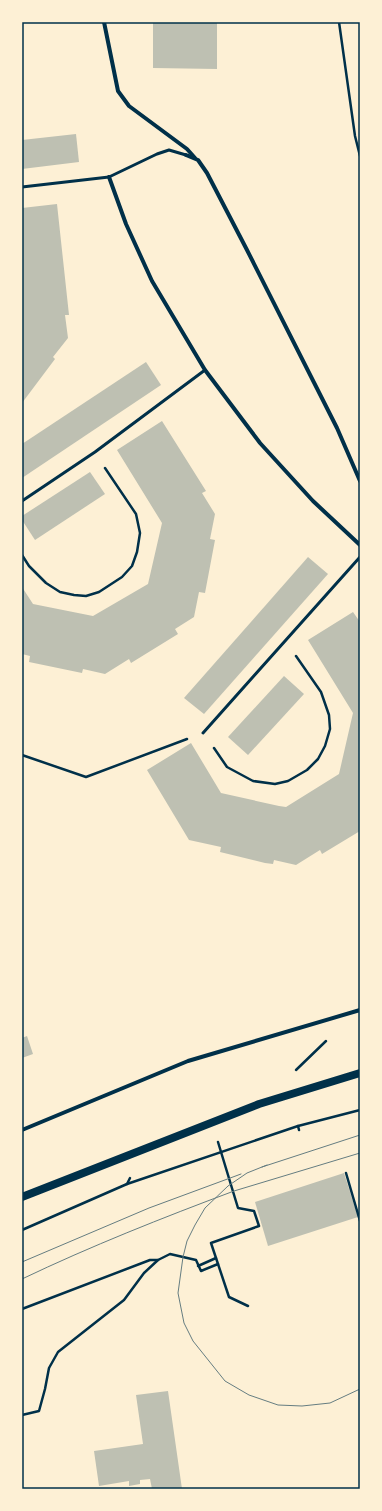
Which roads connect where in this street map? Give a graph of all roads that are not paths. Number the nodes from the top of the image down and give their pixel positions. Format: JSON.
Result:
{"nodes":[{"id":1,"x":104,"y":22,"type":"edge"},
{"id":2,"x":186,"y":155,"type":"joint"},
{"id":3,"x":198,"y":160,"type":"junction"},
{"id":4,"x":109,"y":177,"type":"junction"},
{"id":5,"x":22,"y":187,"type":"edge"},
{"id":6,"x":204,"y":370,"type":"junction"},
{"id":7,"x":360,"y":481,"type":"edge"},
{"id":8,"x":22,"y":501,"type":"edge"},
{"id":9,"x":360,"y":545,"type":"edge"},
{"id":10,"x":360,"y":557,"type":"edge"},
{"id":11,"x":203,"y":733,"type":"road end"},
{"id":12,"x":360,"y":1010,"type":"edge"},
{"id":13,"x":360,"y":1073,"type":"edge"},
{"id":14,"x":22,"y":1130,"type":"edge"},
{"id":15,"x":22,"y":1197,"type":"edge"}],
"edges":[{"from":1,"to":3,"type":"street"},
{"from":2,"to":3,"type":"street"},
{"from":2,"to":4,"type":"lane"},
{"from":3,"to":7,"type":"street"},
{"from":4,"to":5,"type":"lane"},
{"from":4,"to":6,"type":"street"},
{"from":6,"to":8,"type":"lane"},
{"from":6,"to":9,"type":"street"},
{"from":10,"to":11,"type":"lane"},
{"from":12,"to":14,"type":"street"},
{"from":13,"to":15,"type":"main road"}]}
